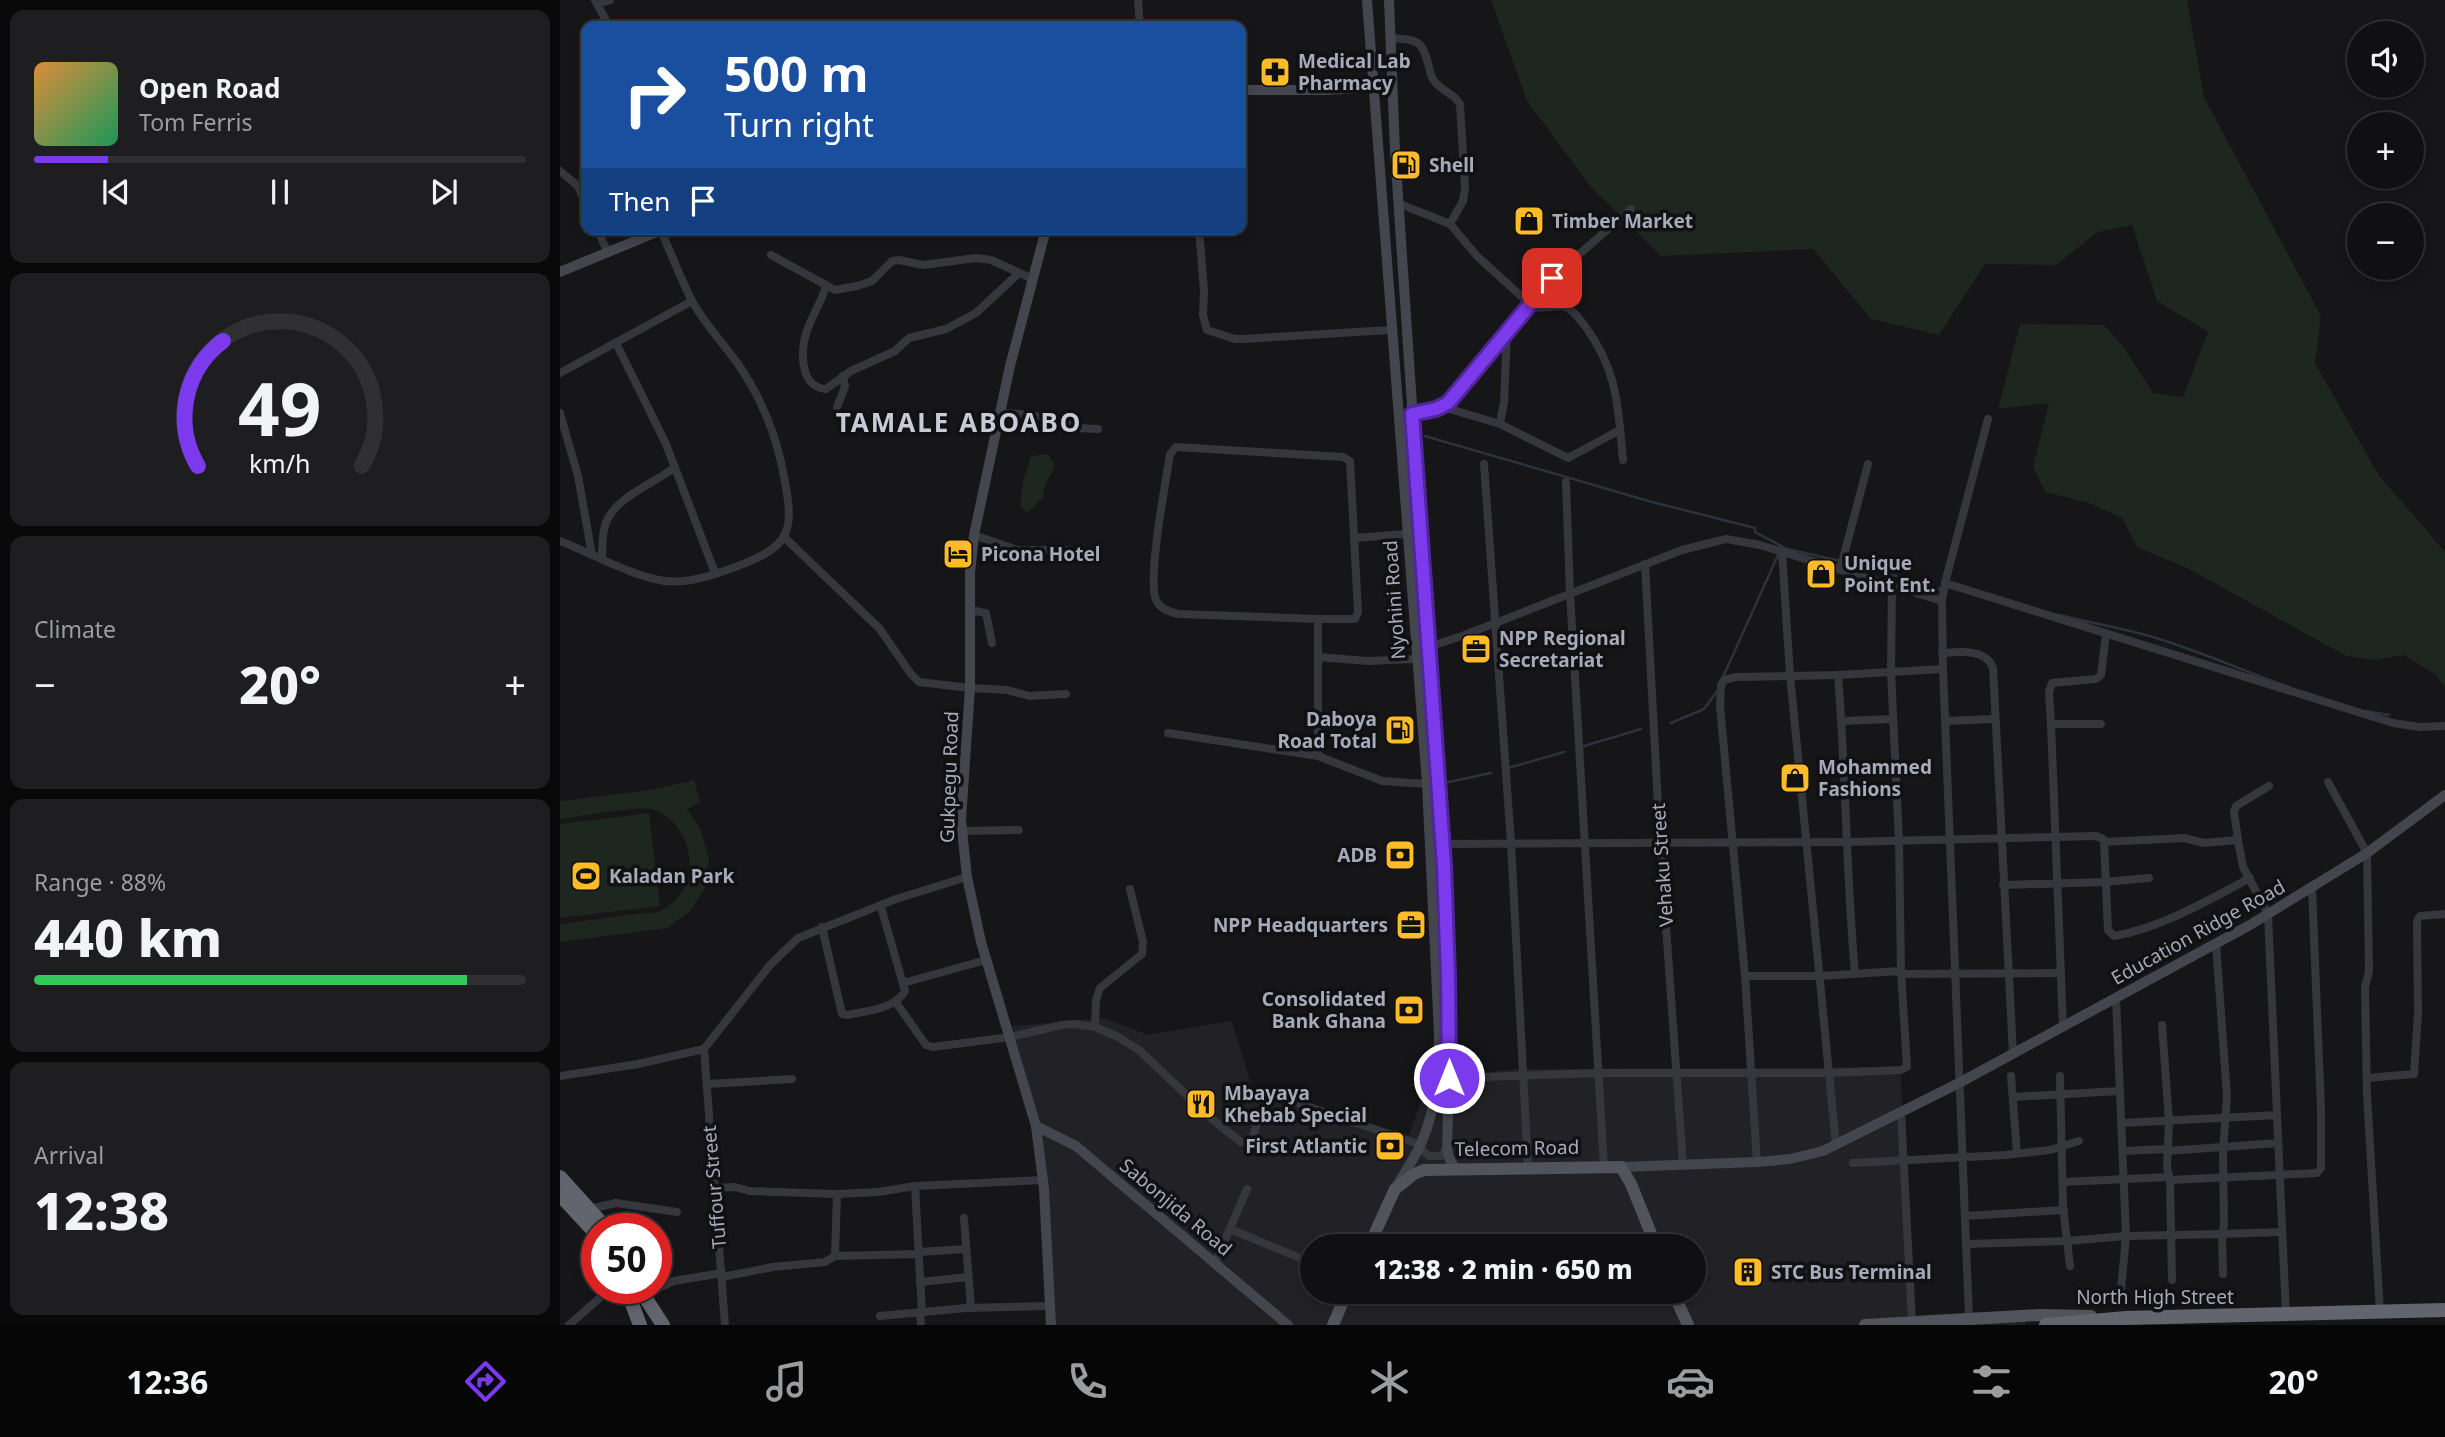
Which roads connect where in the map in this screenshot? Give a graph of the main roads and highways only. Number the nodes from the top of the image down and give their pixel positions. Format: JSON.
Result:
{"nodes":[{"id":1,"x":560,"y":1177,"type":"edge"},
{"id":2,"x":560,"y":1195,"type":"edge"},
{"id":3,"x":593,"y":1213,"type":"edge"},
{"id":4,"x":581,"y":1218,"type":"edge"},
{"id":5,"x":1374,"y":1234,"type":"edge"},
{"id":6,"x":1651,"y":1234,"type":"edge"},
{"id":7,"x":632,"y":1304,"type":"edge"},
{"id":8,"x":649,"y":1304,"type":"edge"},
{"id":9,"x":1342,"y":1304,"type":"edge"},
{"id":10,"x":1677,"y":1304,"type":"edge"},
{"id":11,"x":2445,"y":1310,"type":"edge"},
{"id":12,"x":2126,"y":1318,"type":"junction"},
{"id":13,"x":1682,"y":1322,"type":"edge"},
{"id":14,"x":640,"y":1325,"type":"edge"},
{"id":15,"x":663,"y":1325,"type":"edge"},
{"id":16,"x":1334,"y":1325,"type":"edge"},
{"id":17,"x":1865,"y":1325,"type":"edge"},
{"id":18,"x":2046,"y":1325,"type":"edge"}],
"edges":[{"from":1,"to":3,"type":"highway"},
{"from":2,"to":4,"type":"highway"},
{"from":5,"to":6,"type":"main road","name":"Telecom Road"},
{"from":7,"to":14,"type":"highway"},
{"from":8,"to":15,"type":"highway"},
{"from":9,"to":16,"type":"main road"},
{"from":10,"to":13,"type":"main road"},
{"from":11,"to":12,"type":"highway","name":"North High Street"},
{"from":12,"to":17,"type":"main road","name":"North High Street"},
{"from":12,"to":18,"type":"highway"}]}
